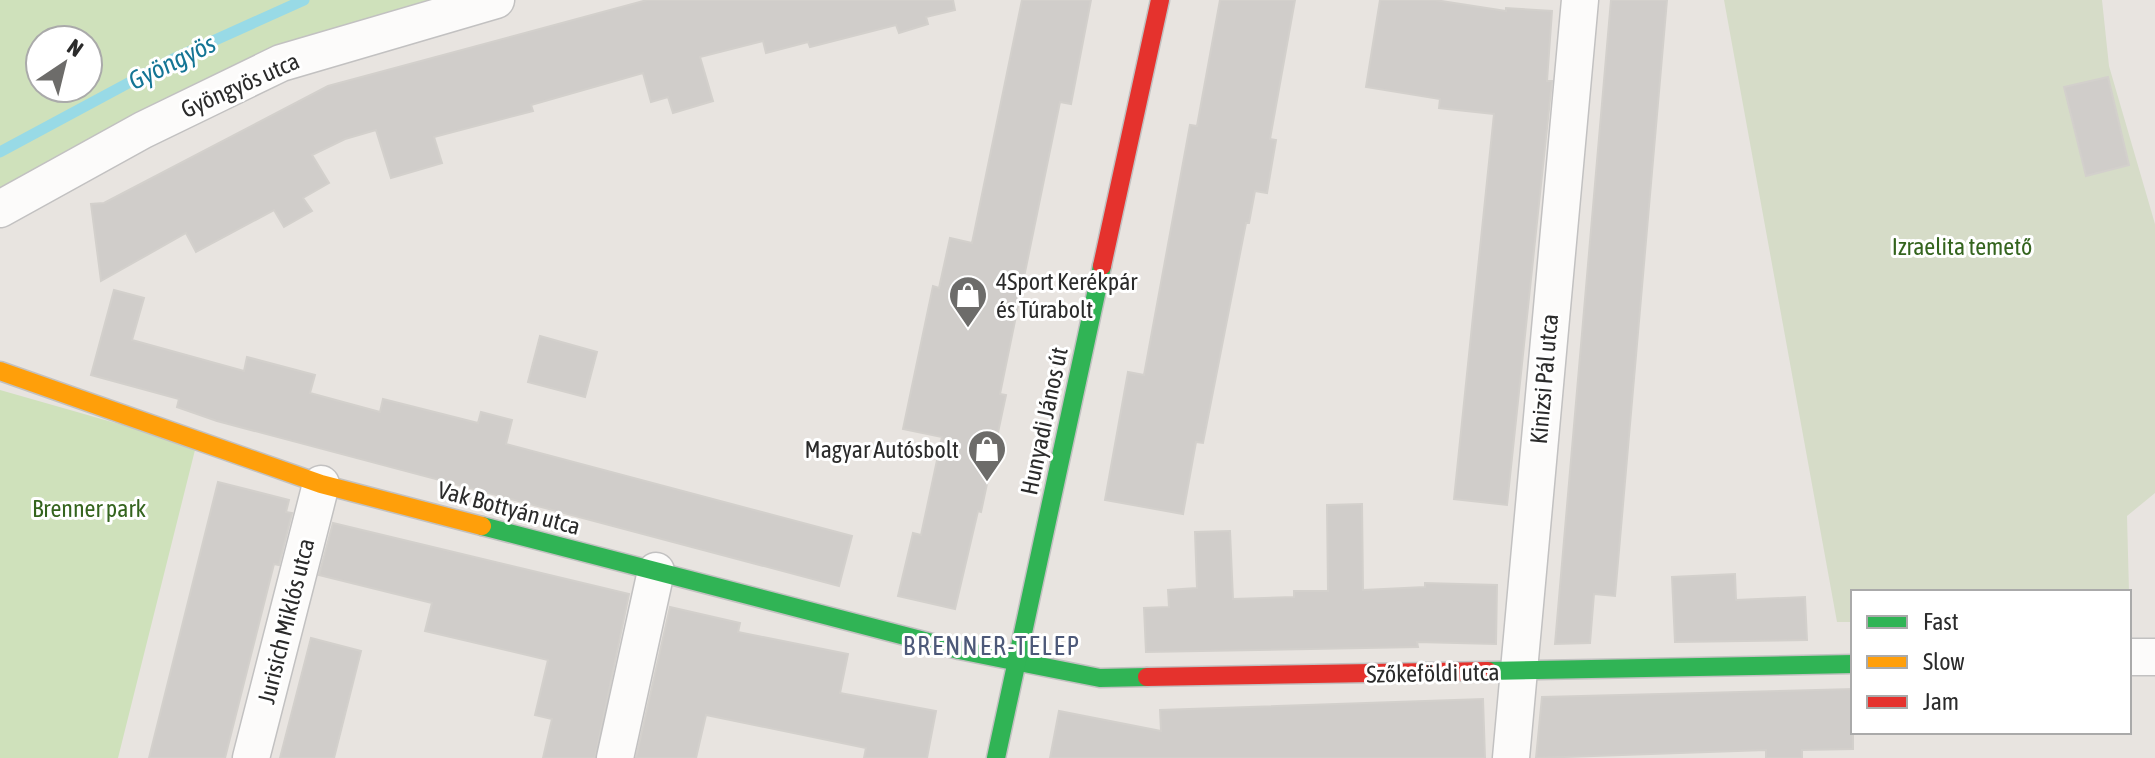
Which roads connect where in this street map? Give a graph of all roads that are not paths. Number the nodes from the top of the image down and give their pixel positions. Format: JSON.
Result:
{"nodes":[{"id":1,"x":496,"y":0,"type":"edge"},
{"id":2,"x":1160,"y":0,"type":"edge"},
{"id":3,"x":1580,"y":0,"type":"edge"},
{"id":4,"x":0,"y":209,"type":"edge"},
{"id":5,"x":0,"y":371,"type":"edge"},
{"id":6,"x":321,"y":484,"type":"junction"},
{"id":7,"x":656,"y":571,"type":"junction"},
{"id":8,"x":2131,"y":657,"type":"edge"},
{"id":9,"x":2155,"y":657,"type":"edge"},
{"id":10,"x":1015,"y":663,"type":"junction"},
{"id":11,"x":1851,"y":664,"type":"edge"},
{"id":12,"x":1517,"y":671,"type":"junction"},
{"id":13,"x":251,"y":758,"type":"edge"},
{"id":14,"x":615,"y":758,"type":"edge"},
{"id":15,"x":996,"y":758,"type":"edge"},
{"id":16,"x":1511,"y":758,"type":"edge"}],
"edges":[{"from":1,"to":4,"type":"street","name":"Gyöngyös utca"},
{"from":2,"to":10,"type":"street","name":"Hunyadi János út"},
{"from":3,"to":12,"type":"street","name":"Kinizsi Pál utca"},
{"from":5,"to":6,"type":"street","name":"Vak Bottyán utca"},
{"from":6,"to":7,"type":"street","name":"Vak Bottyán utca"},
{"from":6,"to":13,"type":"street","name":"Jurisich Miklós utca"},
{"from":7,"to":10,"type":"street","name":"Vak Bottyán utca"},
{"from":7,"to":14,"type":"street"},
{"from":8,"to":9,"type":"street"},
{"from":10,"to":12,"type":"street","name":"Szőkeföldi utca"},
{"from":10,"to":15,"type":"street","name":"Hunyadi János út"},
{"from":11,"to":12,"type":"street","name":"Szőkeföldi utca"},
{"from":12,"to":16,"type":"street","name":"Kinizsi Pál utca"}]}
